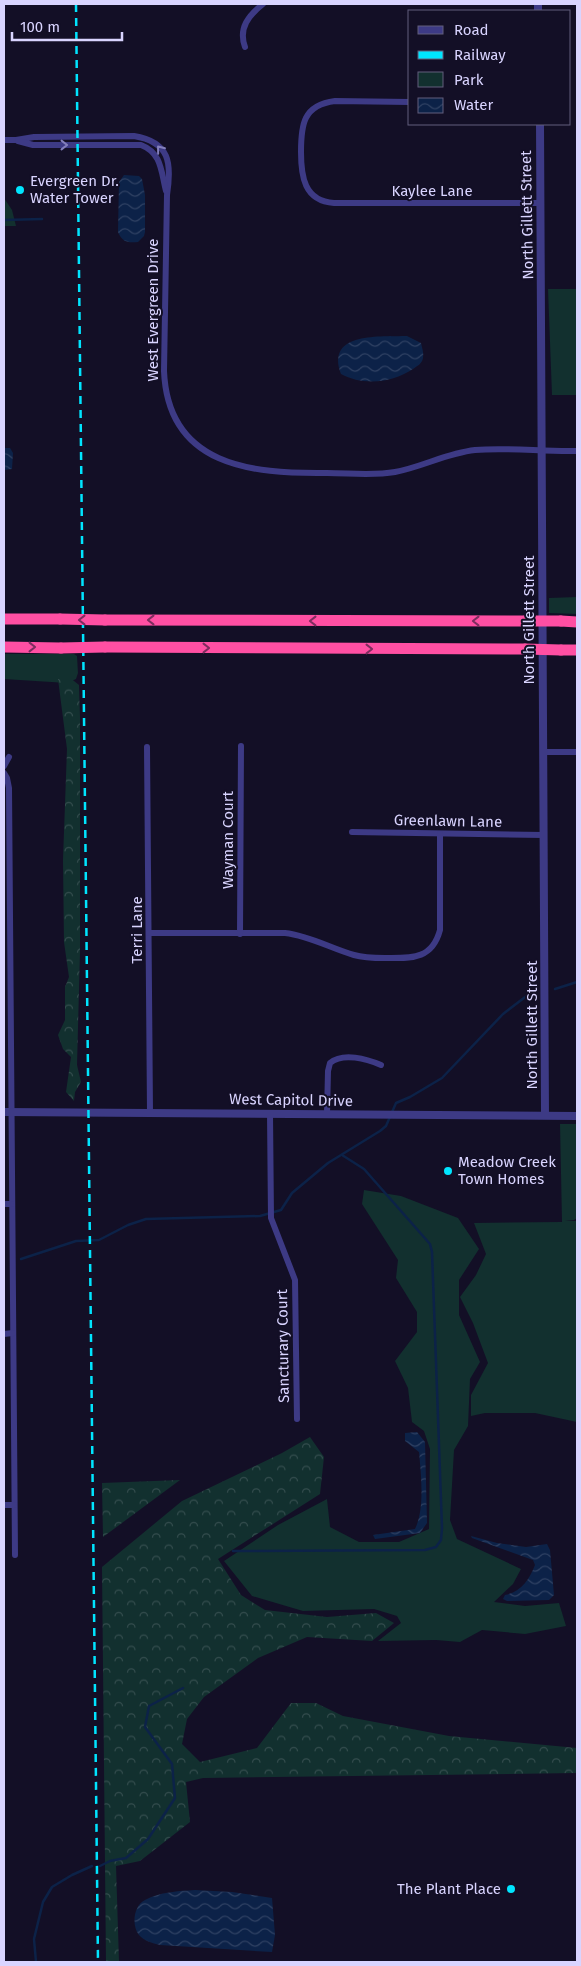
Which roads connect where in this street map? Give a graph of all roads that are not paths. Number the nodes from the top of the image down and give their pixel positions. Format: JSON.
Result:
{"nodes":[{"id":1,"x":263,"y":4,"type":"edge"},
{"id":2,"x":245,"y":47,"type":"dead end"},
{"id":3,"x":408,"y":102,"type":"edge"},
{"id":4,"x":540,"y":125,"type":"edge"},
{"id":5,"x":4,"y":140,"type":"edge"},
{"id":6,"x":541,"y":203,"type":"junction"},
{"id":7,"x":542,"y":451,"type":"junction"},
{"id":8,"x":577,"y":451,"type":"edge"},
{"id":9,"x":4,"y":619,"type":"edge"},
{"id":10,"x":577,"y":622,"type":"edge"},
{"id":11,"x":4,"y":647,"type":"edge"},
{"id":12,"x":577,"y":650,"type":"edge"},
{"id":13,"x":241,"y":746,"type":"dead end"},
{"id":14,"x":147,"y":747,"type":"dead end"},
{"id":15,"x":544,"y":752,"type":"junction"},
{"id":16,"x":577,"y":752,"type":"edge"},
{"id":17,"x":9,"y":756,"type":"dead end"},
{"id":18,"x":4,"y":766,"type":"edge"},
{"id":19,"x":5,"y":774,"type":"edge"},
{"id":20,"x":352,"y":832,"type":"dead end"},
{"id":21,"x":440,"y":834,"type":"junction"},
{"id":22,"x":544,"y":835,"type":"junction"},
{"id":23,"x":6,"y":901,"type":"edge"},
{"id":24,"x":149,"y":933,"type":"junction"},
{"id":25,"x":240,"y":934,"type":"junction"},
{"id":26,"x":7,"y":1007,"type":"edge"},
{"id":27,"x":381,"y":1065,"type":"dead end"},
{"id":28,"x":7,"y":1112,"type":"edge"},
{"id":29,"x":150,"y":1112,"type":"junction"},
{"id":30,"x":270,"y":1114,"type":"junction"},
{"id":31,"x":327,"y":1114,"type":"junction"},
{"id":32,"x":545,"y":1115,"type":"junction"},
{"id":33,"x":577,"y":1116,"type":"edge"},
{"id":34,"x":4,"y":1204,"type":"edge"},
{"id":35,"x":11,"y":1204,"type":"junction"},
{"id":36,"x":4,"y":1334,"type":"edge"},
{"id":37,"x":13,"y":1334,"type":"junction"},
{"id":38,"x":297,"y":1419,"type":"dead end"},
{"id":39,"x":4,"y":1505,"type":"edge"},
{"id":40,"x":14,"y":1505,"type":"junction"},
{"id":41,"x":16,"y":1555,"type":"dead end"}],
"edges":[{"from":1,"to":2,"type":"street"},
{"from":3,"to":6,"type":"street","name":"Kaylee Lane"},
{"from":4,"to":6,"type":"street","name":"North Gillett Street"},
{"from":5,"to":7,"type":"street","name":"West Evergreen Drive"},
{"from":6,"to":7,"type":"street","name":"North Gillett Street"},
{"from":7,"to":8,"type":"street","name":"West Evergreen Drive"},
{"from":7,"to":15,"type":"street","name":"North Gillett Street"},
{"from":10,"to":9,"type":"highway","one_way":true,"bridge":true},
{"from":11,"to":12,"type":"highway","one_way":true,"bridge":true},
{"from":13,"to":25,"type":"street","name":"Wayman Court"},
{"from":14,"to":24,"type":"street","name":"Terri Lane"},
{"from":15,"to":16,"type":"street"},
{"from":15,"to":22,"type":"street","name":"North Gillett Street"},
{"from":17,"to":18,"type":"street"},
{"from":19,"to":23,"type":"street"},
{"from":20,"to":21,"type":"street","name":"Greenlawn Lane"},
{"from":21,"to":22,"type":"street","name":"Greenlawn Lane"},
{"from":21,"to":25,"type":"street"},
{"from":22,"to":32,"type":"street","name":"North Gillett Street"},
{"from":23,"to":26,"type":"street"},
{"from":24,"to":25,"type":"street"},
{"from":24,"to":29,"type":"street","name":"Terri Lane"},
{"from":26,"to":28,"type":"street"},
{"from":27,"to":31,"type":"street"},
{"from":28,"to":29,"type":"street","name":"West Capitol Drive"},
{"from":28,"to":35,"type":"street"},
{"from":29,"to":30,"type":"street","name":"West Capitol Drive"},
{"from":30,"to":31,"type":"street","name":"West Capitol Drive"},
{"from":30,"to":38,"type":"street","name":"Sancturary Court"},
{"from":31,"to":32,"type":"street","name":"West Capitol Drive"},
{"from":32,"to":33,"type":"street","name":"West Capitol Drive"},
{"from":34,"to":35,"type":"street"},
{"from":35,"to":37,"type":"street"},
{"from":36,"to":37,"type":"street"},
{"from":37,"to":40,"type":"street"},
{"from":39,"to":40,"type":"street"},
{"from":40,"to":41,"type":"street"}]}
